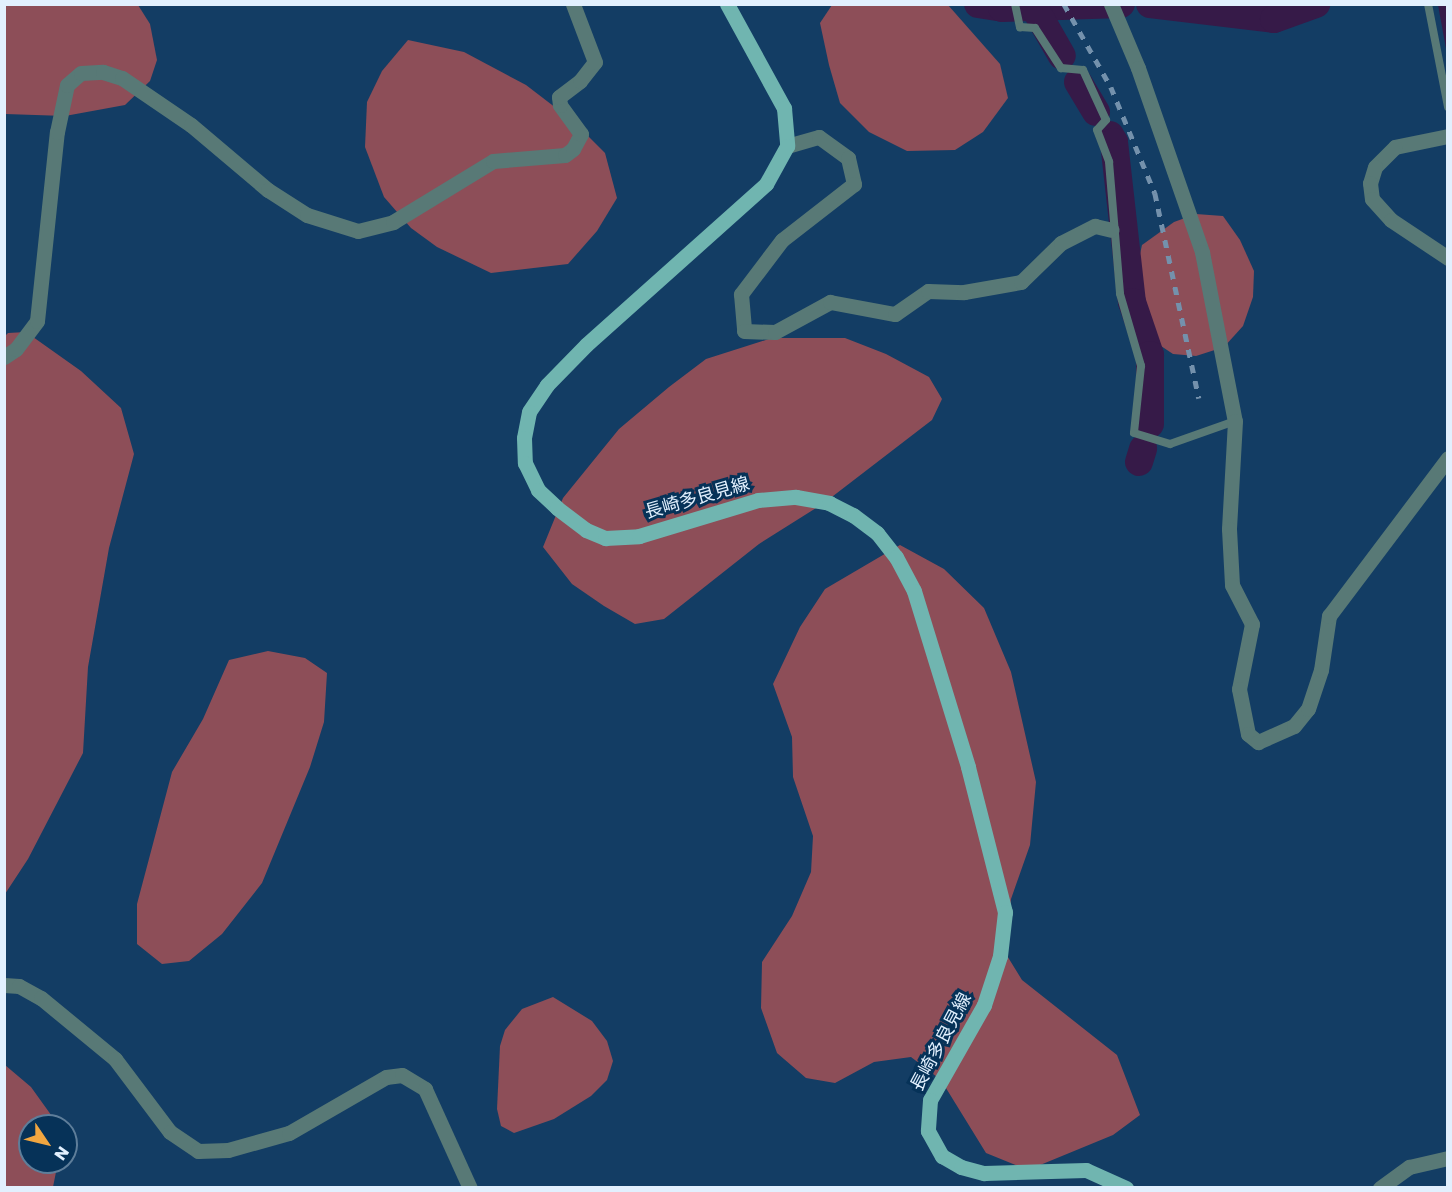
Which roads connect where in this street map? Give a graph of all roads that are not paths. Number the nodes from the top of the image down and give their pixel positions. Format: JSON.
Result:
{"nodes":[{"id":1,"x":573,"y":4,"type":"edge"},
{"id":2,"x":727,"y":4,"type":"edge"},
{"id":3,"x":1015,"y":4,"type":"edge"},
{"id":4,"x":1111,"y":4,"type":"edge"},
{"id":5,"x":1428,"y":4,"type":"edge"},
{"id":6,"x":1448,"y":106,"type":"edge"},
{"id":7,"x":1448,"y":136,"type":"edge"},
{"id":8,"x":787,"y":146,"type":"junction"},
{"id":9,"x":1112,"y":230,"type":"junction"},
{"id":10,"x":1448,"y":258,"type":"edge"},
{"id":11,"x":4,"y":357,"type":"edge"},
{"id":12,"x":1235,"y":421,"type":"junction"},
{"id":13,"x":1448,"y":458,"type":"edge"},
{"id":14,"x":4,"y":986,"type":"edge"},
{"id":15,"x":1448,"y":1158,"type":"edge"},
{"id":16,"x":471,"y":1188,"type":"edge"},
{"id":17,"x":1126,"y":1188,"type":"edge"},
{"id":18,"x":1380,"y":1188,"type":"edge"}],
"edges":[{"from":1,"to":11,"type":"street"},
{"from":2,"to":8,"type":"main road"},
{"from":3,"to":9,"type":"lane"},
{"from":4,"to":12,"type":"street"},
{"from":5,"to":6,"type":"lane"},
{"from":7,"to":10,"type":"street"},
{"from":8,"to":9,"type":"street"},
{"from":8,"to":17,"type":"main road","name":"長崎多良見線"},
{"from":9,"to":12,"type":"lane"},
{"from":12,"to":13,"type":"street"},
{"from":14,"to":16,"type":"street"},
{"from":15,"to":18,"type":"street"}]}
